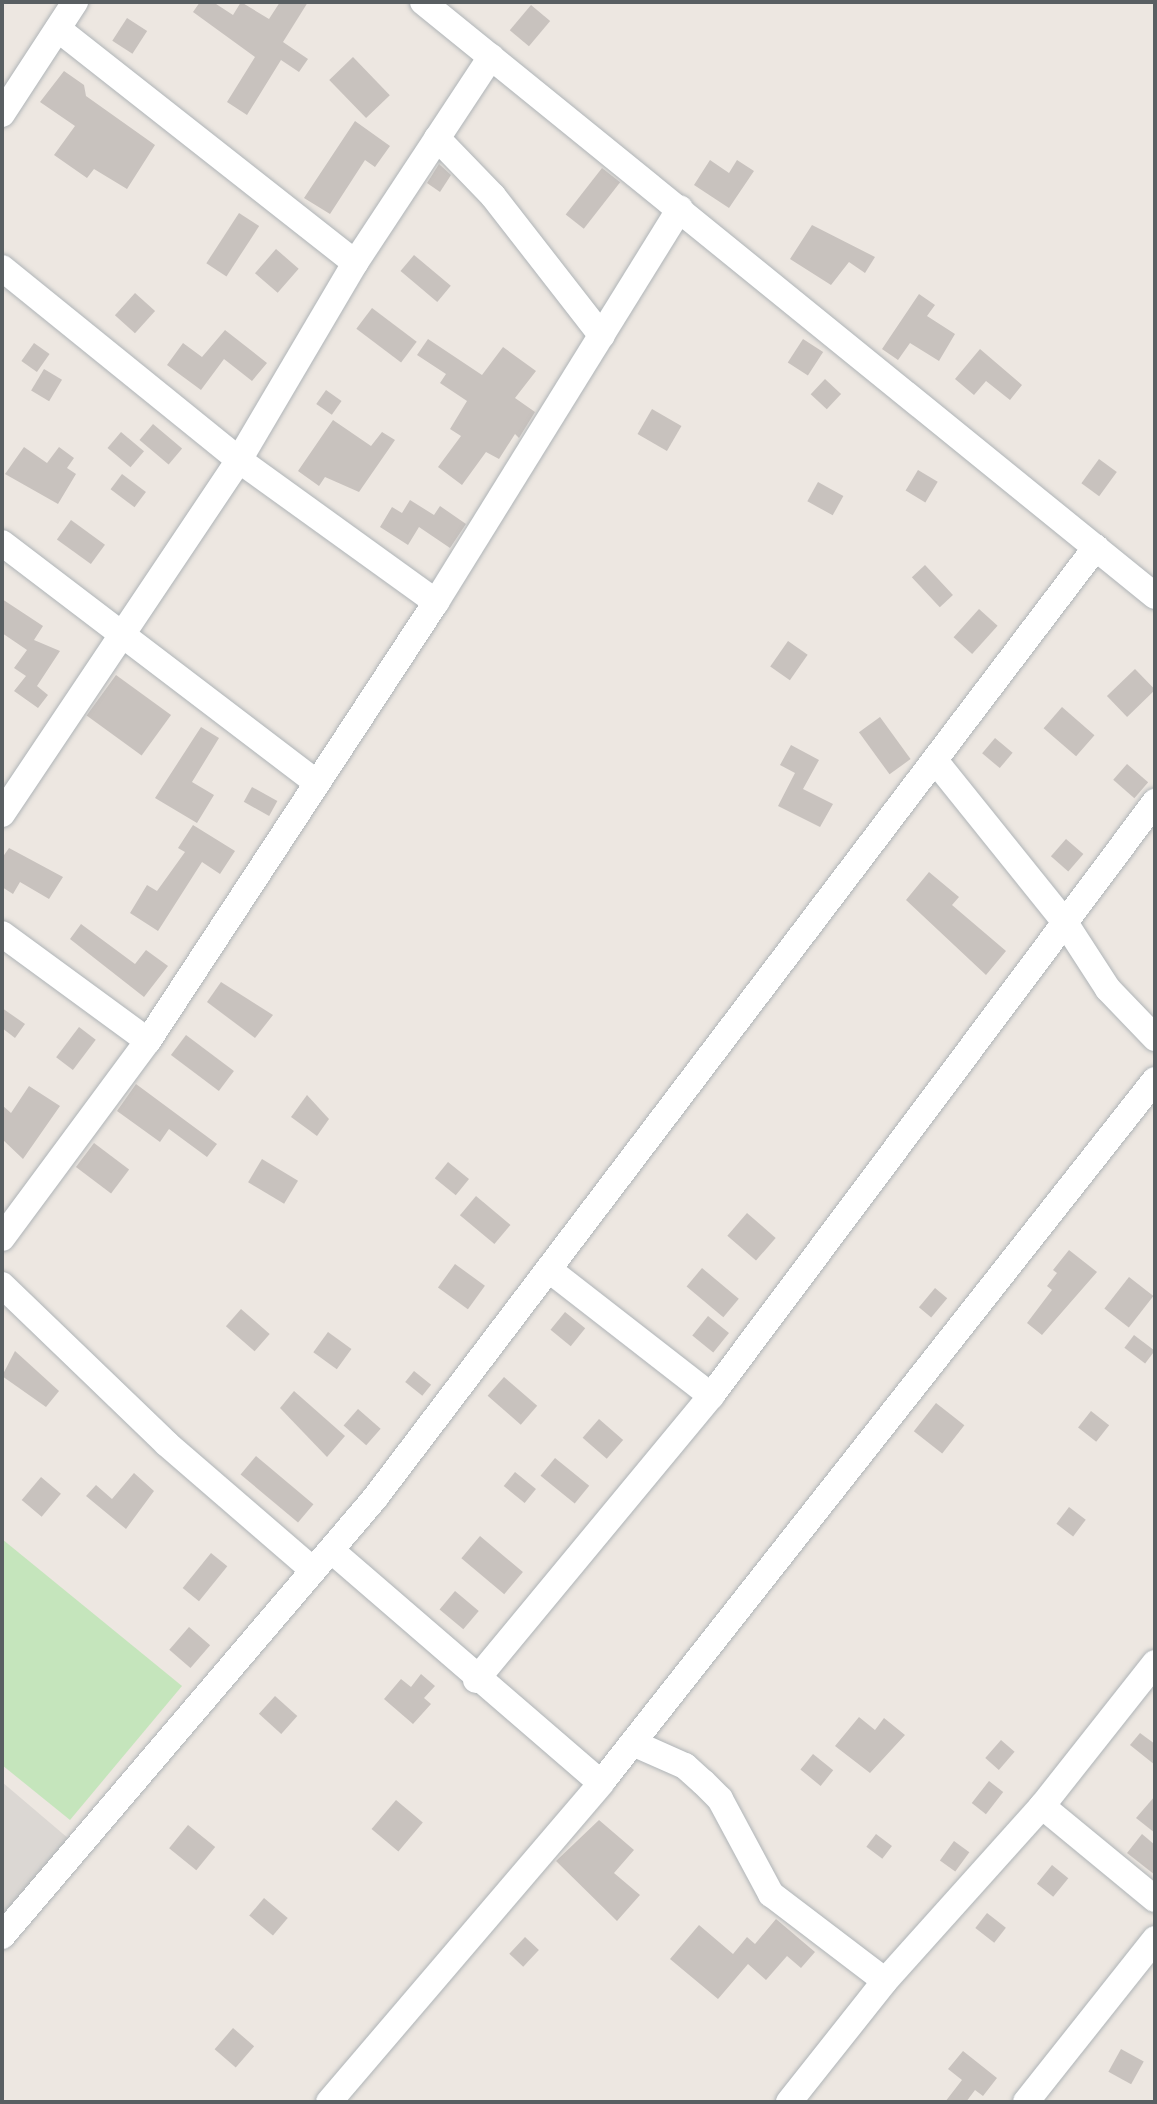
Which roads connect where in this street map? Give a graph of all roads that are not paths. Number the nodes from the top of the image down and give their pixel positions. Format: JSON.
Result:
{"nodes":[{"id":1,"x":75,"y":2,"type":"edge"},
{"id":2,"x":423,"y":2,"type":"edge"},
{"id":3,"x":58,"y":29,"type":"junction"},
{"id":4,"x":491,"y":57,"type":"junction"},
{"id":5,"x":2,"y":114,"type":"edge"},
{"id":6,"x":437,"y":138,"type":"junction"},
{"id":7,"x":680,"y":209,"type":"junction"},
{"id":8,"x":355,"y":263,"type":"junction"},
{"id":9,"x":2,"y":268,"type":"edge"},
{"id":10,"x":602,"y":336,"type":"junction"},
{"id":11,"x":239,"y":460,"type":"junction"},
{"id":12,"x":2,"y":543,"type":"edge"},
{"id":13,"x":1096,"y":547,"type":"junction"},
{"id":14,"x":1155,"y":596,"type":"edge"},
{"id":15,"x":436,"y":602,"type":"junction"},
{"id":16,"x":120,"y":632,"type":"junction"},
{"id":17,"x":937,"y":763,"type":"junction"},
{"id":18,"x":317,"y":783,"type":"junction"},
{"id":19,"x":1155,"y":802,"type":"edge"},
{"id":20,"x":2,"y":814,"type":"edge"},
{"id":21,"x":1064,"y":921,"type":"junction"},
{"id":22,"x":2,"y":934,"type":"edge"},
{"id":23,"x":1155,"y":1038,"type":"edge"},
{"id":24,"x":148,"y":1041,"type":"junction"},
{"id":25,"x":1155,"y":1080,"type":"edge"},
{"id":26,"x":2,"y":1238,"type":"edge"},
{"id":27,"x":552,"y":1272,"type":"junction"},
{"id":28,"x":2,"y":1285,"type":"edge"},
{"id":29,"x":711,"y":1396,"type":"junction"},
{"id":30,"x":322,"y":1560,"type":"junction"},
{"id":31,"x":1155,"y":1663,"type":"edge"},
{"id":32,"x":476,"y":1680,"type":"junction"},
{"id":33,"x":633,"y":1743,"type":"junction"},
{"id":34,"x":601,"y":1783,"type":"junction"},
{"id":35,"x":1042,"y":1806,"type":"junction"},
{"id":36,"x":1155,"y":1899,"type":"edge"},
{"id":37,"x":2,"y":1936,"type":"edge"},
{"id":38,"x":1155,"y":1939,"type":"edge"},
{"id":39,"x":885,"y":1981,"type":"junction"},
{"id":40,"x":792,"y":2101,"type":"edge"},
{"id":41,"x":329,"y":2102,"type":"edge"},
{"id":42,"x":1026,"y":2102,"type":"edge"}],
"edges":[{"from":1,"to":3,"type":"street"},
{"from":2,"to":4,"type":"street"},
{"from":3,"to":5,"type":"street"},
{"from":3,"to":8,"type":"street"},
{"from":4,"to":6,"type":"street"},
{"from":4,"to":7,"type":"street"},
{"from":6,"to":8,"type":"street"},
{"from":6,"to":10,"type":"street"},
{"from":7,"to":10,"type":"street"},
{"from":7,"to":13,"type":"street"},
{"from":8,"to":11,"type":"street"},
{"from":9,"to":11,"type":"street"},
{"from":10,"to":15,"type":"street"},
{"from":11,"to":15,"type":"street"},
{"from":11,"to":16,"type":"street"},
{"from":12,"to":16,"type":"street"},
{"from":13,"to":14,"type":"street"},
{"from":13,"to":17,"type":"street"},
{"from":15,"to":18,"type":"street"},
{"from":16,"to":18,"type":"street"},
{"from":16,"to":20,"type":"street"},
{"from":17,"to":21,"type":"street"},
{"from":17,"to":27,"type":"street"},
{"from":18,"to":24,"type":"street"},
{"from":19,"to":21,"type":"street"},
{"from":21,"to":23,"type":"street"},
{"from":21,"to":29,"type":"street"},
{"from":22,"to":24,"type":"street"},
{"from":24,"to":26,"type":"street"},
{"from":25,"to":33,"type":"street"},
{"from":27,"to":29,"type":"street"},
{"from":27,"to":30,"type":"street"},
{"from":28,"to":30,"type":"street"},
{"from":29,"to":32,"type":"street"},
{"from":30,"to":32,"type":"street"},
{"from":30,"to":37,"type":"street"},
{"from":31,"to":35,"type":"street"},
{"from":32,"to":34,"type":"street"},
{"from":33,"to":34,"type":"street"},
{"from":33,"to":39,"type":"street"},
{"from":34,"to":41,"type":"street"},
{"from":35,"to":36,"type":"street"},
{"from":35,"to":39,"type":"street"},
{"from":38,"to":42,"type":"street"},
{"from":39,"to":40,"type":"street"}]}
